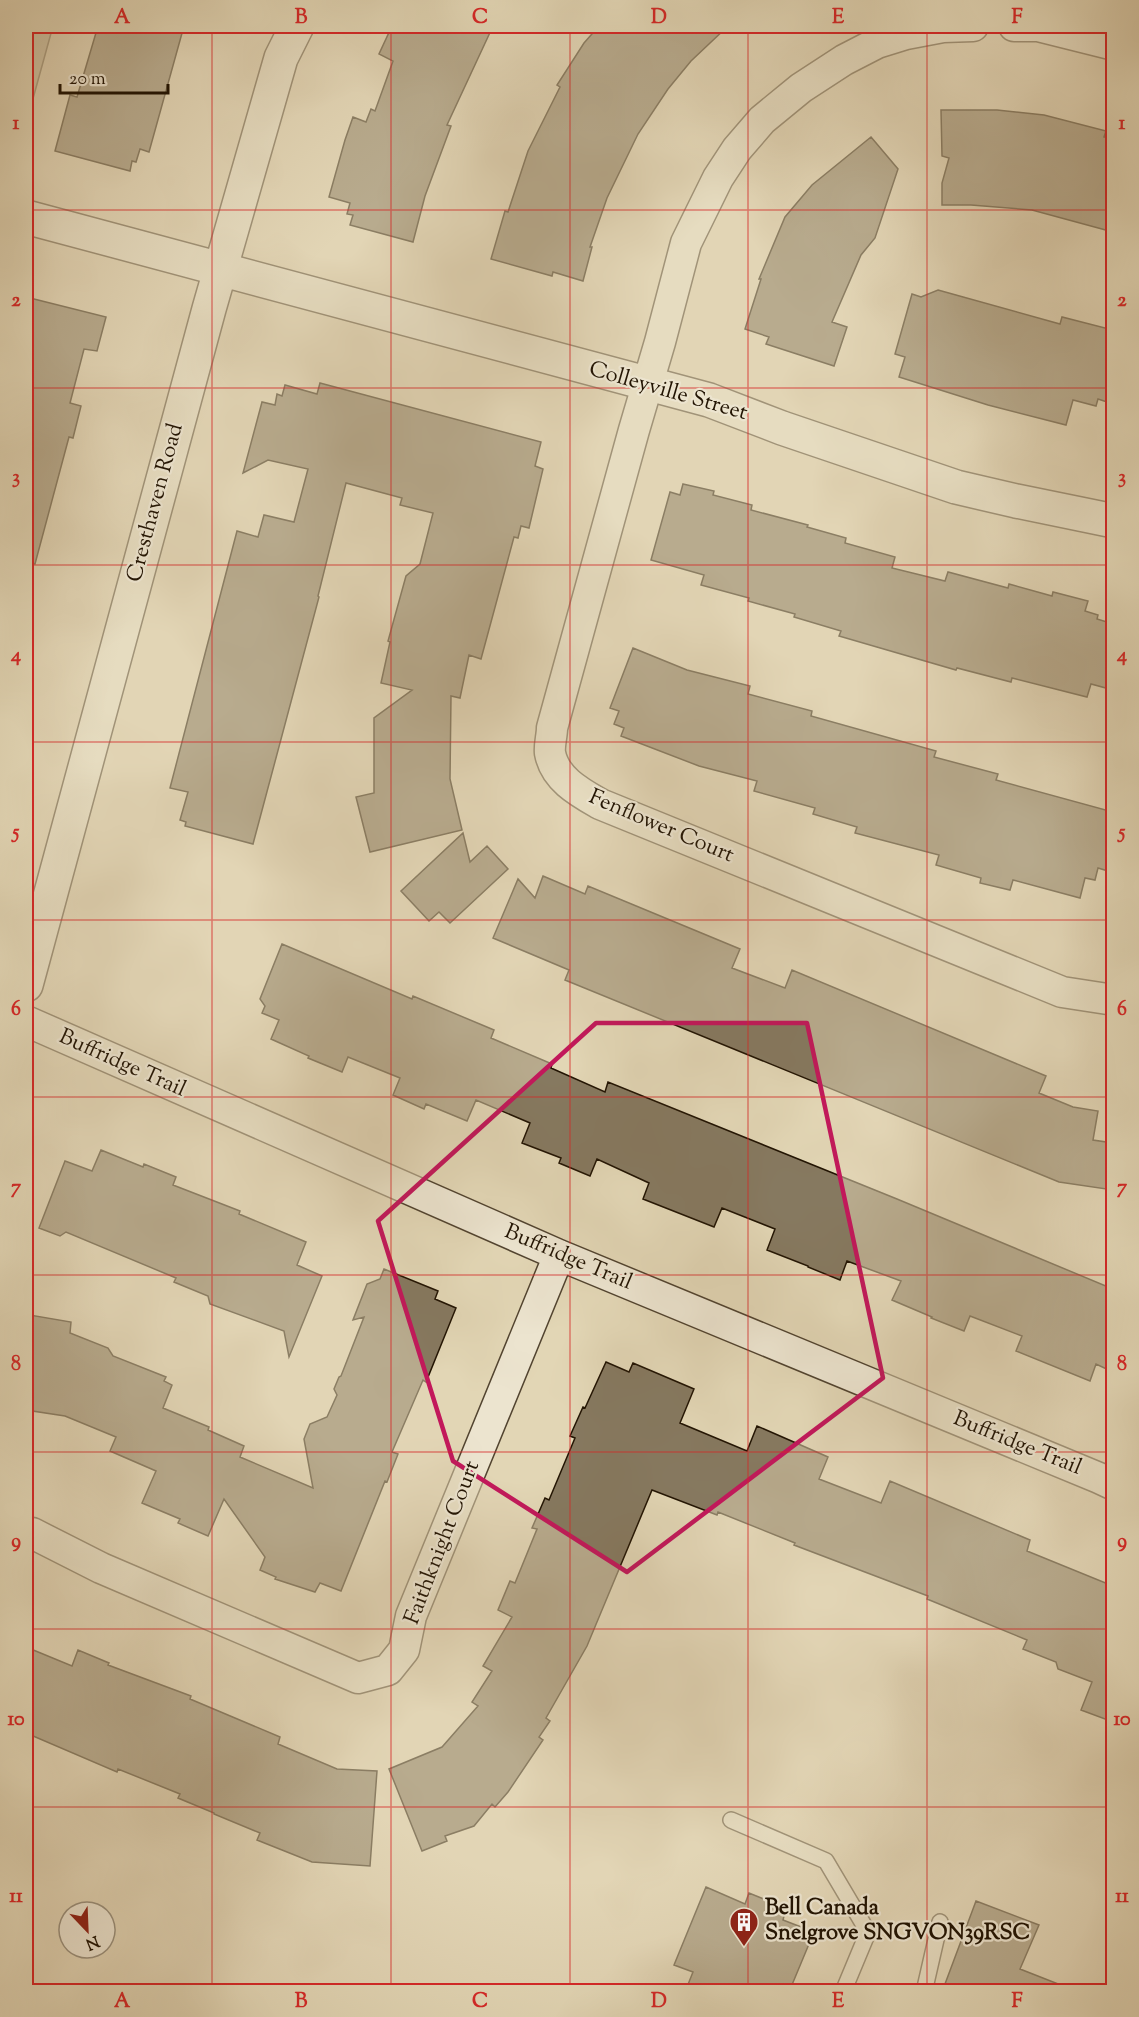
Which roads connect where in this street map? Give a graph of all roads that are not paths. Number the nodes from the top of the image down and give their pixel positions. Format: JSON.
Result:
{"nodes":[{"id":1,"x":297,"y":26,"type":"edge"},
{"id":2,"x":973,"y":26,"type":"edge"},
{"id":3,"x":1014,"y":26,"type":"edge"},
{"id":4,"x":1113,"y":45,"type":"edge"},
{"id":5,"x":26,"y":217,"type":"edge"},
{"id":6,"x":219,"y":270,"type":"junction"},
{"id":7,"x":648,"y":384,"type":"junction"},
{"id":8,"x":1113,"y":521,"type":"edge"},
{"id":9,"x":26,"y":985,"type":"edge"},
{"id":10,"x":1113,"y":1000,"type":"edge"},
{"id":11,"x":26,"y":1021,"type":"edge"},
{"id":12,"x":558,"y":1255,"type":"junction"},
{"id":13,"x":1113,"y":1485,"type":"edge"},
{"id":14,"x":32,"y":1533,"type":"dead end"},
{"id":15,"x":731,"y":1820,"type":"dead end"},
{"id":16,"x":940,"y":1922,"type":"dead end"},
{"id":17,"x":843,"y":1992,"type":"edge"},
{"id":18,"x":924,"y":1992,"type":"edge"}],
"edges":[{"from":1,"to":6,"type":"street","name":"Cresthaven Road"},
{"from":2,"to":7,"type":"street","name":"Fenflower Court"},
{"from":3,"to":4,"type":"street"},
{"from":5,"to":6,"type":"street","name":"Colleyville Street"},
{"from":6,"to":7,"type":"street","name":"Colleyville Street"},
{"from":6,"to":9,"type":"street","name":"Cresthaven Road"},
{"from":7,"to":8,"type":"street","name":"Colleyville Street"},
{"from":7,"to":10,"type":"street","name":"Fenflower Court"},
{"from":11,"to":12,"type":"street","name":"Buffridge Trail"},
{"from":12,"to":13,"type":"street","name":"Buffridge Trail"},
{"from":12,"to":14,"type":"street","name":"Faithknight Court"},
{"from":15,"to":17,"type":"lane"},
{"from":16,"to":18,"type":"lane"}]}
